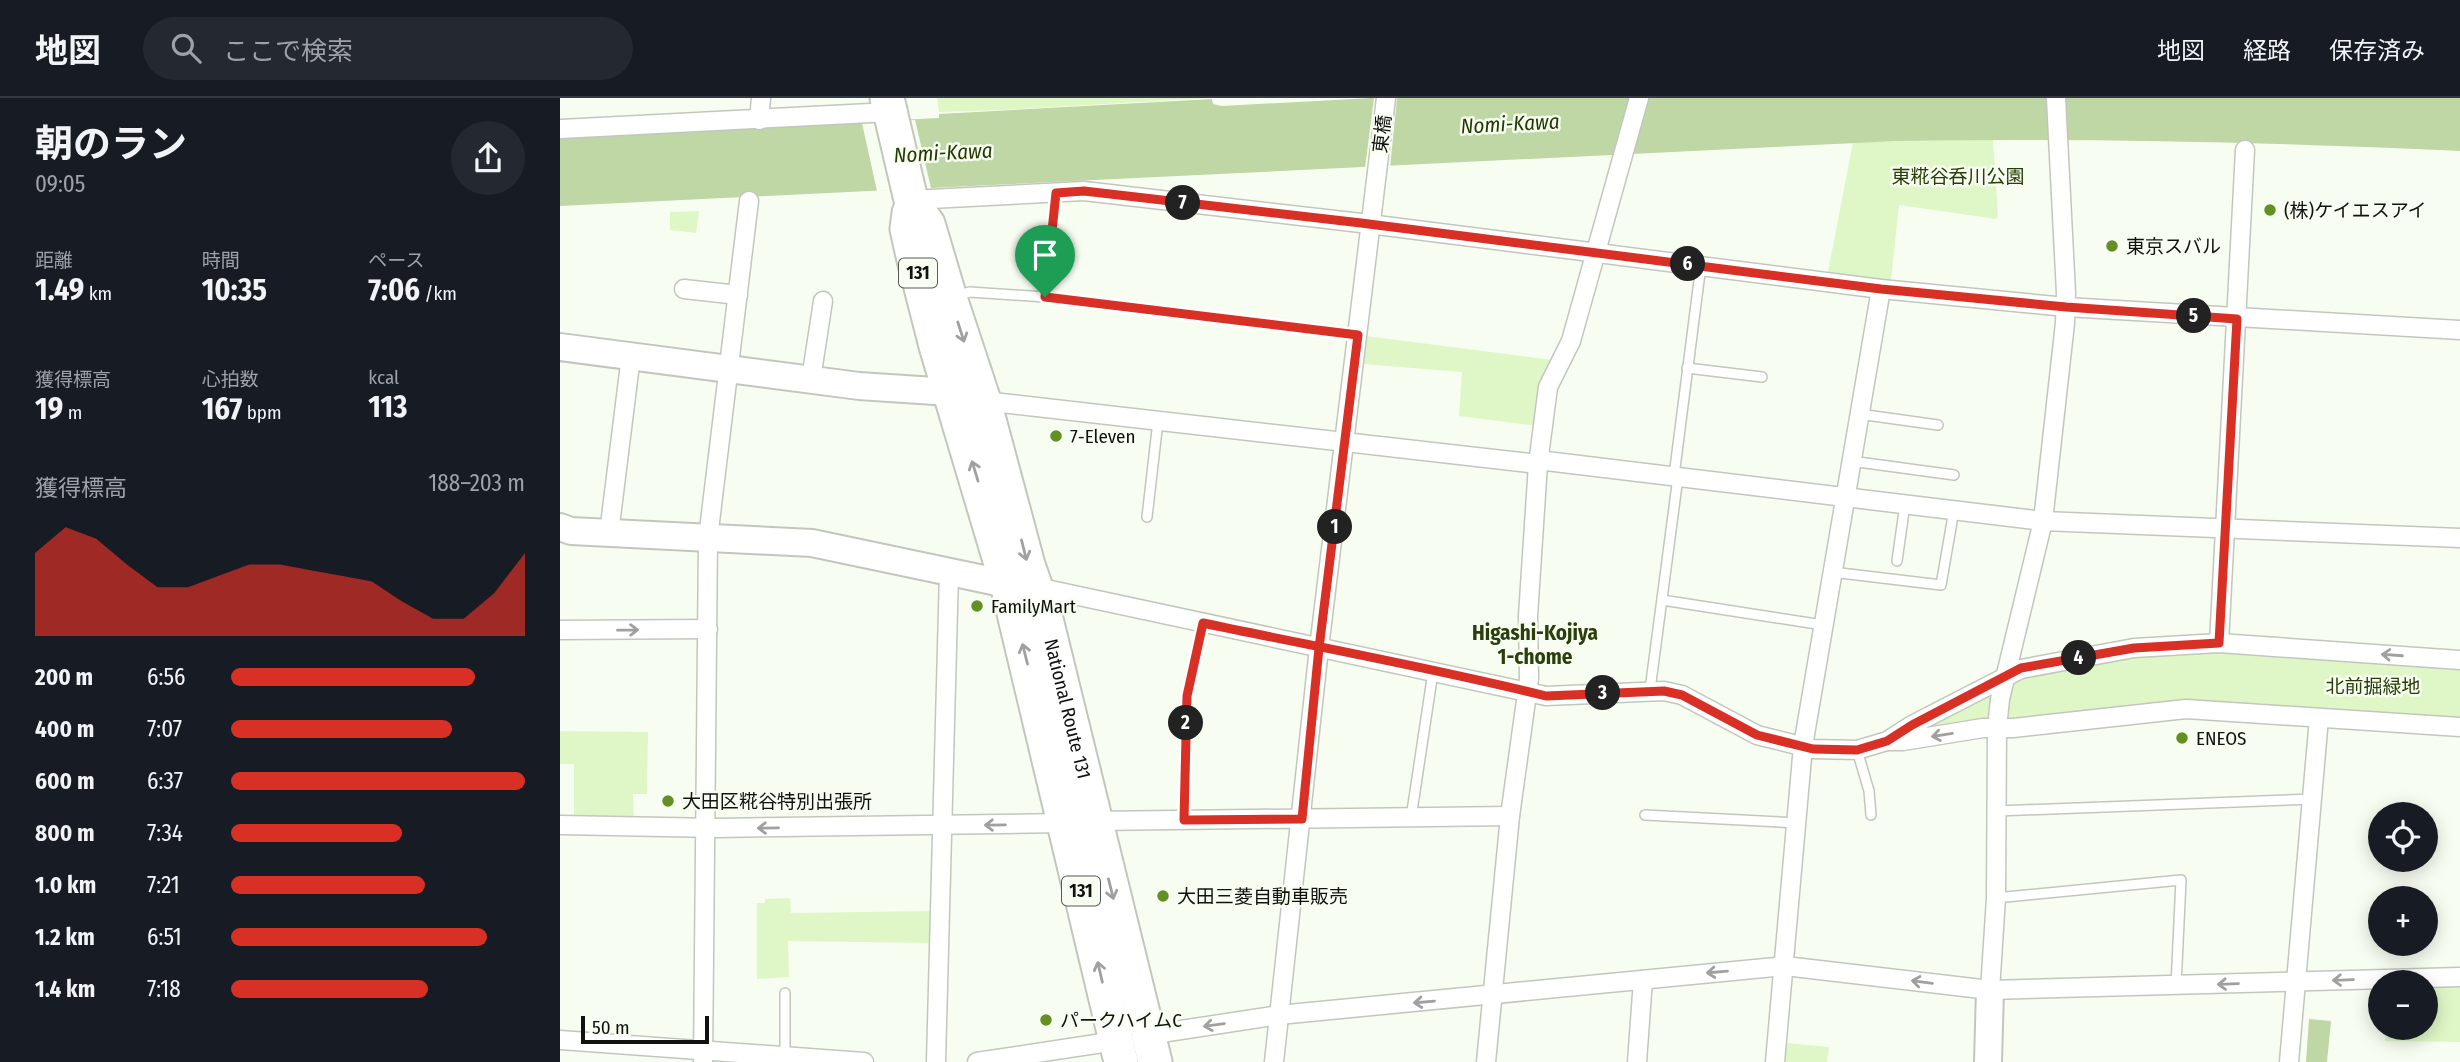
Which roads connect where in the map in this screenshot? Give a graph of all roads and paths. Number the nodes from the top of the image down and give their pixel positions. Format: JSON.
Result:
{"nodes":[{"id":1,"x":761,"y":98,"type":"edge"},
{"id":2,"x":1387,"y":98,"type":"edge"},
{"id":3,"x":1639,"y":98,"type":"edge"},
{"id":4,"x":2056,"y":98,"type":"edge"},
{"id":5,"x":890,"y":110,"type":"edge"},
{"id":6,"x":758,"y":120,"type":"junction"},
{"id":7,"x":560,"y":129,"type":"edge"},
{"id":8,"x":2245,"y":150,"type":"dead end"},
{"id":9,"x":1056,"y":193,"type":"junction"},
{"id":10,"x":910,"y":195,"type":"junction"},
{"id":11,"x":749,"y":201,"type":"dead end"},
{"id":12,"x":1371,"y":225,"type":"junction"},
{"id":13,"x":1598,"y":252,"type":"junction"},
{"id":14,"x":1701,"y":265,"type":"junction"},
{"id":15,"x":684,"y":289,"type":"dead end"},
{"id":16,"x":1881,"y":289,"type":"junction"},
{"id":17,"x":738,"y":295,"type":"junction"},
{"id":18,"x":1045,"y":297,"type":"junction"},
{"id":19,"x":950,"y":298,"type":"junction"},
{"id":20,"x":823,"y":302,"type":"dead end"},
{"id":21,"x":2066,"y":307,"type":"junction"},
{"id":22,"x":2237,"y":319,"type":"junction"},
{"id":23,"x":2460,"y":330,"type":"edge"},
{"id":24,"x":1358,"y":335,"type":"junction"},
{"id":25,"x":560,"y":347,"type":"edge"},
{"id":26,"x":631,"y":356,"type":"junction"},
{"id":27,"x":729,"y":368,"type":"junction"},
{"id":28,"x":1687,"y":368,"type":"junction"},
{"id":29,"x":1762,"y":377,"type":"dead end"},
{"id":30,"x":811,"y":379,"type":"junction"},
{"id":31,"x":950,"y":392,"type":"junction"},
{"id":32,"x":984,"y":401,"type":"junction"},
{"id":33,"x":1859,"y":414,"type":"junction"},
{"id":34,"x":1158,"y":421,"type":"junction"},
{"id":35,"x":1938,"y":425,"type":"dead end"},
{"id":36,"x":1345,"y":443,"type":"junction"},
{"id":37,"x":1851,"y":461,"type":"junction"},
{"id":38,"x":1538,"y":462,"type":"junction"},
{"id":39,"x":1954,"y":475,"type":"dead end"},
{"id":40,"x":1678,"y":477,"type":"junction"},
{"id":41,"x":1844,"y":497,"type":"junction"},
{"id":42,"x":1905,"y":504,"type":"junction"},
{"id":43,"x":1954,"y":510,"type":"junction"},
{"id":44,"x":1147,"y":517,"type":"dead end"},
{"id":45,"x":2043,"y":521,"type":"junction"},
{"id":46,"x":560,"y":527,"type":"edge"},
{"id":47,"x":2224,"y":529,"type":"junction"},
{"id":48,"x":609,"y":533,"type":"junction"},
{"id":49,"x":708,"y":538,"type":"junction"},
{"id":50,"x":2460,"y":538,"type":"edge"},
{"id":51,"x":1897,"y":561,"type":"dead end"},
{"id":52,"x":949,"y":571,"type":"junction"},
{"id":53,"x":1832,"y":572,"type":"junction"},
{"id":54,"x":1022,"y":585,"type":"junction"},
{"id":55,"x":1662,"y":600,"type":"junction"},
{"id":56,"x":1203,"y":623,"type":"junction"},
{"id":57,"x":1823,"y":625,"type":"junction"},
{"id":58,"x":708,"y":629,"type":"junction"},
{"id":59,"x":560,"y":630,"type":"edge"},
{"id":60,"x":2219,"y":643,"type":"junction"},
{"id":61,"x":1319,"y":648,"type":"junction"},
{"id":62,"x":2460,"y":660,"type":"edge"},
{"id":63,"x":1433,"y":672,"type":"junction"},
{"id":64,"x":2006,"y":676,"type":"junction"},
{"id":65,"x":1650,"y":690,"type":"junction"},
{"id":66,"x":1526,"y":691,"type":"junction"},
{"id":67,"x":2319,"y":718,"type":"junction"},
{"id":68,"x":2460,"y":727,"type":"edge"},
{"id":69,"x":1997,"y":728,"type":"junction"},
{"id":70,"x":1887,"y":741,"type":"junction"},
{"id":71,"x":1803,"y":746,"type":"junction"},
{"id":72,"x":1857,"y":750,"type":"junction"},
{"id":73,"x":2312,"y":799,"type":"junction"},
{"id":74,"x":1997,"y":811,"type":"junction"},
{"id":75,"x":1871,"y":814,"type":"dead end"},
{"id":76,"x":1645,"y":815,"type":"dead end"},
{"id":77,"x":1510,"y":816,"type":"junction"},
{"id":78,"x":1410,"y":818,"type":"junction"},
{"id":79,"x":1302,"y":819,"type":"junction"},
{"id":80,"x":1184,"y":820,"type":"junction"},
{"id":81,"x":1079,"y":822,"type":"junction"},
{"id":82,"x":1797,"y":823,"type":"junction"},
{"id":83,"x":560,"y":825,"type":"edge"},
{"id":84,"x":943,"y":826,"type":"junction"},
{"id":85,"x":707,"y":828,"type":"junction"},
{"id":86,"x":1996,"y":898,"type":"junction"},
{"id":87,"x":1785,"y":966,"type":"junction"},
{"id":88,"x":2460,"y":977,"type":"edge"},
{"id":89,"x":1643,"y":980,"type":"junction"},
{"id":90,"x":2297,"y":982,"type":"junction"},
{"id":91,"x":2176,"y":986,"type":"junction"},
{"id":92,"x":1990,"y":990,"type":"junction"},
{"id":93,"x":785,"y":993,"type":"dead end"},
{"id":94,"x":1492,"y":995,"type":"junction"},
{"id":95,"x":1279,"y":1015,"type":"junction"},
{"id":96,"x":560,"y":1040,"type":"edge"},
{"id":97,"x":1152,"y":1049,"type":"edge"},
{"id":98,"x":1118,"y":1052,"type":"edge"},
{"id":99,"x":703,"y":1056,"type":"edge"},
{"id":100,"x":785,"y":1056,"type":"junction"},
{"id":101,"x":864,"y":1062,"type":"edge"},
{"id":102,"x":936,"y":1062,"type":"edge"},
{"id":103,"x":976,"y":1062,"type":"edge"},
{"id":104,"x":1274,"y":1062,"type":"edge"},
{"id":105,"x":1486,"y":1062,"type":"edge"},
{"id":106,"x":1637,"y":1062,"type":"edge"},
{"id":107,"x":1775,"y":1062,"type":"edge"},
{"id":108,"x":1988,"y":1062,"type":"edge"},
{"id":109,"x":2289,"y":1062,"type":"edge"}],
"edges":[{"from":1,"to":6,"type":"street"},
{"from":2,"to":12,"type":"street","name":"東橋"},
{"from":3,"to":13,"type":"street"},
{"from":4,"to":21,"type":"street"},
{"from":5,"to":6,"type":"street"},
{"from":5,"to":10,"type":"highway","number":"131"},
{"from":6,"to":7,"type":"street"},
{"from":8,"to":22,"type":"street"},
{"from":9,"to":10,"type":"street"},
{"from":9,"to":12,"type":"street"},
{"from":9,"to":18,"type":"lane"},
{"from":10,"to":19,"type":"highway","name":"National Route 131","number":"131"},
{"from":10,"to":31,"type":"highway","name":"National Route 131","number":"131"},
{"from":11,"to":17,"type":"street"},
{"from":12,"to":13,"type":"street"},
{"from":12,"to":24,"type":"street","name":"東橋"},
{"from":13,"to":14,"type":"street"},
{"from":13,"to":38,"type":"street"},
{"from":14,"to":16,"type":"street"},
{"from":14,"to":28,"type":"lane"},
{"from":15,"to":17,"type":"street"},
{"from":16,"to":21,"type":"street"},
{"from":16,"to":33,"type":"street"},
{"from":17,"to":27,"type":"street"},
{"from":18,"to":19,"type":"lane"},
{"from":18,"to":24,"type":"lane"},
{"from":19,"to":32,"type":"highway","name":"National Route 131","number":"131","one_way":true},
{"from":20,"to":30,"type":"street"},
{"from":21,"to":22,"type":"street"},
{"from":21,"to":45,"type":"street"},
{"from":22,"to":23,"type":"street"},
{"from":22,"to":47,"type":"street"},
{"from":24,"to":36,"type":"street","name":"東橋"},
{"from":25,"to":26,"type":"street"},
{"from":26,"to":27,"type":"street"},
{"from":26,"to":48,"type":"street"},
{"from":27,"to":30,"type":"street"},
{"from":27,"to":49,"type":"street"},
{"from":28,"to":29,"type":"lane"},
{"from":28,"to":40,"type":"lane"},
{"from":30,"to":31,"type":"street"},
{"from":54,"to":31,"type":"highway","name":"National Route 131","number":"131","one_way":true},
{"from":32,"to":34,"type":"street"},
{"from":32,"to":54,"type":"highway","name":"National Route 131","number":"131","one_way":true},
{"from":33,"to":35,"type":"lane"},
{"from":33,"to":37,"type":"street"},
{"from":34,"to":36,"type":"street"},
{"from":34,"to":44,"type":"lane"},
{"from":36,"to":38,"type":"street"},
{"from":36,"to":61,"type":"street","name":"東橋"},
{"from":37,"to":39,"type":"lane"},
{"from":37,"to":41,"type":"street"},
{"from":38,"to":40,"type":"street"},
{"from":38,"to":66,"type":"street"},
{"from":40,"to":41,"type":"street"},
{"from":40,"to":55,"type":"lane"},
{"from":41,"to":42,"type":"street"},
{"from":41,"to":53,"type":"street"},
{"from":42,"to":43,"type":"street"},
{"from":42,"to":51,"type":"lane"},
{"from":43,"to":45,"type":"street"},
{"from":43,"to":53,"type":"lane"},
{"from":45,"to":47,"type":"street"},
{"from":45,"to":64,"type":"street"},
{"from":46,"to":48,"type":"street"},
{"from":47,"to":50,"type":"street"},
{"from":47,"to":60,"type":"street"},
{"from":48,"to":49,"type":"street"},
{"from":49,"to":52,"type":"street"},
{"from":49,"to":58,"type":"street"},
{"from":52,"to":54,"type":"street"},
{"from":52,"to":84,"type":"street"},
{"from":53,"to":57,"type":"street"},
{"from":54,"to":56,"type":"street"},
{"from":54,"to":81,"type":"highway","name":"National Route 131","number":"131"},
{"from":55,"to":57,"type":"lane"},
{"from":55,"to":65,"type":"lane"},
{"from":56,"to":61,"type":"street"},
{"from":56,"to":80,"type":"lane"},
{"from":57,"to":71,"type":"street"},
{"from":59,"to":58,"type":"street","one_way":true},
{"from":58,"to":85,"type":"street"},
{"from":62,"to":60,"type":"street","one_way":true},
{"from":60,"to":64,"type":"street"},
{"from":61,"to":63,"type":"street"},
{"from":61,"to":79,"type":"street","name":"東橋"},
{"from":63,"to":66,"type":"street"},
{"from":63,"to":78,"type":"lane"},
{"from":64,"to":69,"type":"street"},
{"from":64,"to":70,"type":"street"},
{"from":65,"to":66,"type":"street"},
{"from":65,"to":71,"type":"street"},
{"from":66,"to":77,"type":"street"},
{"from":67,"to":68,"type":"street"},
{"from":67,"to":69,"type":"street"},
{"from":67,"to":73,"type":"street"},
{"from":69,"to":70,"type":"street","one_way":true},
{"from":69,"to":74,"type":"street"},
{"from":70,"to":72,"type":"street"},
{"from":71,"to":72,"type":"street"},
{"from":71,"to":82,"type":"street"},
{"from":72,"to":75,"type":"lane"},
{"from":73,"to":74,"type":"lane"},
{"from":73,"to":90,"type":"street"},
{"from":74,"to":86,"type":"street"},
{"from":76,"to":82,"type":"lane"},
{"from":77,"to":78,"type":"street"},
{"from":77,"to":94,"type":"street"},
{"from":78,"to":79,"type":"street"},
{"from":79,"to":80,"type":"street"},
{"from":79,"to":95,"type":"street","name":"東橋"},
{"from":80,"to":81,"type":"street"},
{"from":81,"to":84,"type":"street","one_way":true},
{"from":81,"to":97,"type":"highway","name":"National Route 131","number":"131","one_way":true},
{"from":98,"to":81,"type":"highway","name":"National Route 131","number":"131","one_way":true},
{"from":82,"to":87,"type":"street"},
{"from":83,"to":85,"type":"street"},
{"from":84,"to":85,"type":"street","one_way":true},
{"from":84,"to":102,"type":"street"},
{"from":85,"to":99,"type":"street"},
{"from":86,"to":91,"type":"lane"},
{"from":86,"to":92,"type":"street"},
{"from":87,"to":89,"type":"street","one_way":true},
{"from":92,"to":87,"type":"street","one_way":true},
{"from":87,"to":107,"type":"street"},
{"from":88,"to":90,"type":"street","one_way":true},
{"from":89,"to":94,"type":"street"},
{"from":89,"to":106,"type":"street"},
{"from":90,"to":91,"type":"street","one_way":true},
{"from":90,"to":109,"type":"street"},
{"from":91,"to":92,"type":"street"},
{"from":92,"to":108,"type":"street"},
{"from":93,"to":100,"type":"lane"},
{"from":94,"to":95,"type":"street","one_way":true},
{"from":94,"to":105,"type":"street"},
{"from":95,"to":97,"type":"street","one_way":true},
{"from":95,"to":104,"type":"street","name":"東橋"},
{"from":96,"to":99,"type":"street"},
{"from":98,"to":103,"type":"street"},
{"from":99,"to":100,"type":"street"},
{"from":100,"to":101,"type":"street"}]}
